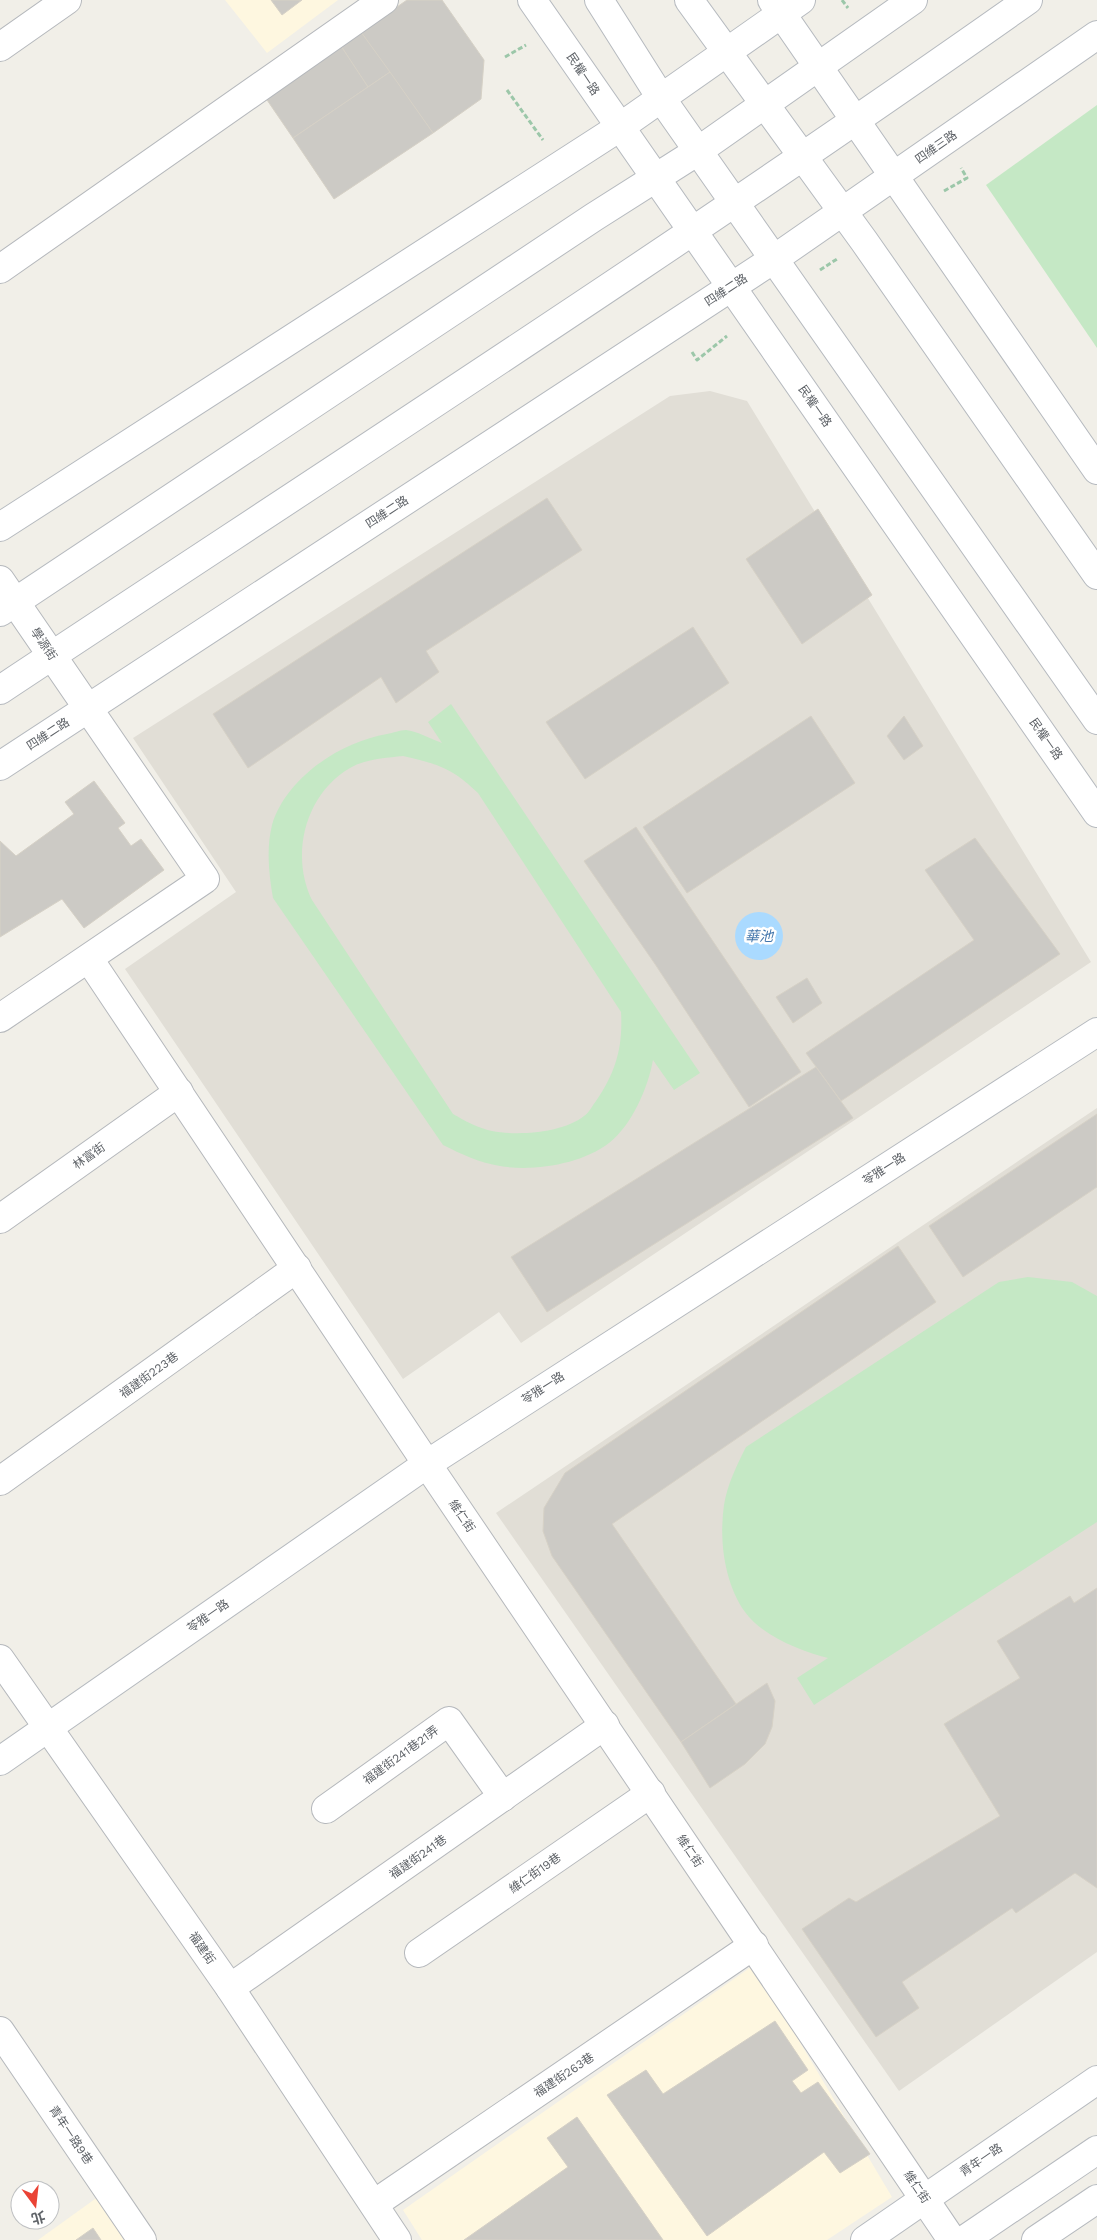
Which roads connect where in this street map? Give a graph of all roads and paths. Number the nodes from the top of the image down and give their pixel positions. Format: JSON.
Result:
{"nodes":[{"id":1,"x":67,"y":0,"type":"edge"},
{"id":2,"x":384,"y":0,"type":"edge"},
{"id":3,"x":532,"y":0,"type":"edge"},
{"id":4,"x":599,"y":0,"type":"edge"},
{"id":5,"x":690,"y":0,"type":"edge"},
{"id":6,"x":913,"y":0,"type":"edge"},
{"id":7,"x":1028,"y":0,"type":"edge"},
{"id":8,"x":785,"y":4,"type":"edge"},
{"id":9,"x":1097,"y":35,"type":"edge"},
{"id":10,"x":0,"y":47,"type":"edge"},
{"id":11,"x":727,"y":52,"type":"junction"},
{"id":12,"x":818,"y":67,"type":"junction"},
{"id":13,"x":660,"y":98,"type":"junction"},
{"id":14,"x":765,"y":103,"type":"junction"},
{"id":15,"x":856,"y":122,"type":"junction"},
{"id":16,"x":620,"y":127,"type":"junction"},
{"id":17,"x":698,"y":151,"type":"junction"},
{"id":18,"x":802,"y":157,"type":"junction"},
{"id":19,"x":894,"y":176,"type":"junction"},
{"id":20,"x":655,"y":178,"type":"junction"},
{"id":21,"x":967,"y":178,"type":"dead end"},
{"id":22,"x":734,"y":204,"type":"junction"},
{"id":23,"x":917,"y":206,"type":"junction"},
{"id":24,"x":842,"y":212,"type":"junction"},
{"id":25,"x":692,"y":232,"type":"junction"},
{"id":26,"x":864,"y":241,"type":"junction"},
{"id":27,"x":774,"y":259,"type":"junction"},
{"id":28,"x":0,"y":269,"type":"edge"},
{"id":29,"x":731,"y":287,"type":"junction"},
{"id":30,"x":794,"y":287,"type":"junction"},
{"id":31,"x":752,"y":315,"type":"junction"},
{"id":32,"x":697,"y":360,"type":"dead end"},
{"id":33,"x":1097,"y":470,"type":"edge"},
{"id":34,"x":0,"y":527,"type":"edge"},
{"id":35,"x":1097,"y":575,"type":"edge"},
{"id":36,"x":0,"y":580,"type":"edge"},
{"id":37,"x":8,"y":607,"type":"edge"},
{"id":38,"x":52,"y":656,"type":"junction"},
{"id":39,"x":0,"y":690,"type":"edge"},
{"id":40,"x":88,"y":708,"type":"junction"},
{"id":41,"x":1097,"y":720,"type":"edge"},
{"id":42,"x":0,"y":766,"type":"edge"},
{"id":43,"x":1097,"y":813,"type":"edge"},
{"id":44,"x":89,"y":959,"type":"junction"},
{"id":45,"x":0,"y":1018,"type":"edge"},
{"id":46,"x":1097,"y":1032,"type":"edge"},
{"id":47,"x":179,"y":1092,"type":"junction"},
{"id":48,"x":0,"y":1219,"type":"edge"},
{"id":49,"x":297,"y":1268,"type":"junction"},
{"id":50,"x":426,"y":1464,"type":"junction"},
{"id":51,"x":0,"y":1481,"type":"edge"},
{"id":52,"x":0,"y":1659,"type":"edge"},
{"id":53,"x":605,"y":1725,"type":"junction"},
{"id":54,"x":47,"y":1729,"type":"junction"},
{"id":55,"x":0,"y":1761,"type":"edge"},
{"id":56,"x":651,"y":1793,"type":"junction"},
{"id":57,"x":503,"y":1797,"type":"junction"},
{"id":58,"x":326,"y":1809,"type":"dead end"},
{"id":59,"x":754,"y":1945,"type":"junction"},
{"id":60,"x":419,"y":1953,"type":"dead end"},
{"id":61,"x":230,"y":1988,"type":"junction"},
{"id":62,"x":0,"y":2031,"type":"edge"},
{"id":63,"x":1097,"y":2080,"type":"edge"},
{"id":64,"x":1097,"y":2150,"type":"edge"},
{"id":65,"x":924,"y":2199,"type":"junction"},
{"id":66,"x":1097,"y":2199,"type":"edge"},
{"id":67,"x":374,"y":2204,"type":"junction"},
{"id":68,"x":142,"y":2240,"type":"edge"},
{"id":69,"x":397,"y":2240,"type":"edge"},
{"id":70,"x":865,"y":2240,"type":"edge"},
{"id":71,"x":952,"y":2240,"type":"edge"},
{"id":72,"x":964,"y":2240,"type":"edge"},
{"id":73,"x":1036,"y":2240,"type":"edge"}],
"edges":[{"from":1,"to":10,"type":"street"},
{"from":2,"to":28,"type":"street"},
{"from":3,"to":16,"type":"street","name":"民權一路"},
{"from":4,"to":13,"type":"street"},
{"from":5,"to":11,"type":"street"},
{"from":6,"to":12,"type":"street"},
{"from":7,"to":15,"type":"street"},
{"from":8,"to":11,"type":"street"},
{"from":8,"to":12,"type":"street"},
{"from":9,"to":19,"type":"street","name":"四維三路"},
{"from":11,"to":13,"type":"street"},
{"from":11,"to":14,"type":"street"},
{"from":12,"to":14,"type":"street"},
{"from":12,"to":15,"type":"street"},
{"from":13,"to":16,"type":"street"},
{"from":13,"to":17,"type":"street"},
{"from":14,"to":17,"type":"street"},
{"from":14,"to":18,"type":"street"},
{"from":15,"to":18,"type":"street"},
{"from":15,"to":19,"type":"street"},
{"from":16,"to":20,"type":"street","name":"民權一路"},
{"from":16,"to":34,"type":"street"},
{"from":17,"to":20,"type":"street"},
{"from":17,"to":22,"type":"street"},
{"from":18,"to":22,"type":"street"},
{"from":18,"to":24,"type":"street"},
{"from":19,"to":23,"type":"street"},
{"from":19,"to":24,"type":"street","name":"四維三路"},
{"from":20,"to":25,"type":"street","name":"民權一路"},
{"from":20,"to":37,"type":"street"},
{"from":21,"to":23,"type":"path"},
{"from":22,"to":25,"type":"street"},
{"from":22,"to":27,"type":"street"},
{"from":23,"to":33,"type":"street"},
{"from":24,"to":26,"type":"street"},
{"from":24,"to":27,"type":"street","name":"四維三路"},
{"from":25,"to":29,"type":"street","name":"民權一路"},
{"from":25,"to":38,"type":"street"},
{"from":26,"to":30,"type":"path"},
{"from":26,"to":35,"type":"street"},
{"from":27,"to":29,"type":"street","name":"四維二路"},
{"from":27,"to":30,"type":"street"},
{"from":29,"to":31,"type":"street","name":"民權一路"},
{"from":29,"to":40,"type":"street","name":"四維二路"},
{"from":30,"to":41,"type":"street"},
{"from":31,"to":32,"type":"path"},
{"from":31,"to":43,"type":"street","name":"民權一路"},
{"from":36,"to":37,"type":"street","name":"學源街"},
{"from":37,"to":38,"type":"street","name":"學源街"},
{"from":38,"to":39,"type":"street"},
{"from":38,"to":40,"type":"street","name":"學源街"},
{"from":40,"to":42,"type":"street","name":"四維二路"},
{"from":40,"to":44,"type":"street","name":"學源街"},
{"from":44,"to":45,"type":"street"},
{"from":44,"to":47,"type":"street","name":"維仁街"},
{"from":46,"to":50,"type":"street","name":"苓雅一路"},
{"from":47,"to":48,"type":"street","name":"林富街"},
{"from":47,"to":49,"type":"street","name":"維仁街"},
{"from":49,"to":50,"type":"street","name":"維仁街"},
{"from":49,"to":51,"type":"street","name":"福建街223巷"},
{"from":50,"to":53,"type":"street","name":"維仁街"},
{"from":50,"to":54,"type":"street","name":"苓雅一路"},
{"from":52,"to":54,"type":"street","name":"福建街"},
{"from":53,"to":56,"type":"street","name":"維仁街"},
{"from":53,"to":57,"type":"street","name":"福建街241巷"},
{"from":54,"to":55,"type":"street","name":"苓雅一路"},
{"from":54,"to":61,"type":"street","name":"福建街"},
{"from":56,"to":59,"type":"street","name":"維仁街"},
{"from":56,"to":60,"type":"street","name":"維仁街19巷"},
{"from":57,"to":58,"type":"street","name":"福建街241巷21弄"},
{"from":57,"to":61,"type":"street","name":"福建街241巷"},
{"from":59,"to":65,"type":"street","name":"維仁街"},
{"from":59,"to":67,"type":"street","name":"福建街263巷"},
{"from":61,"to":67,"type":"street","name":"福建街"},
{"from":62,"to":68,"type":"street","name":"青年一路9巷"},
{"from":63,"to":65,"type":"street","name":"青年一路"},
{"from":64,"to":72,"type":"street"},
{"from":65,"to":70,"type":"street","name":"青年一路"},
{"from":65,"to":71,"type":"street","name":"維仁街"},
{"from":66,"to":73,"type":"street"},
{"from":67,"to":69,"type":"street","name":"福建街"}]}
